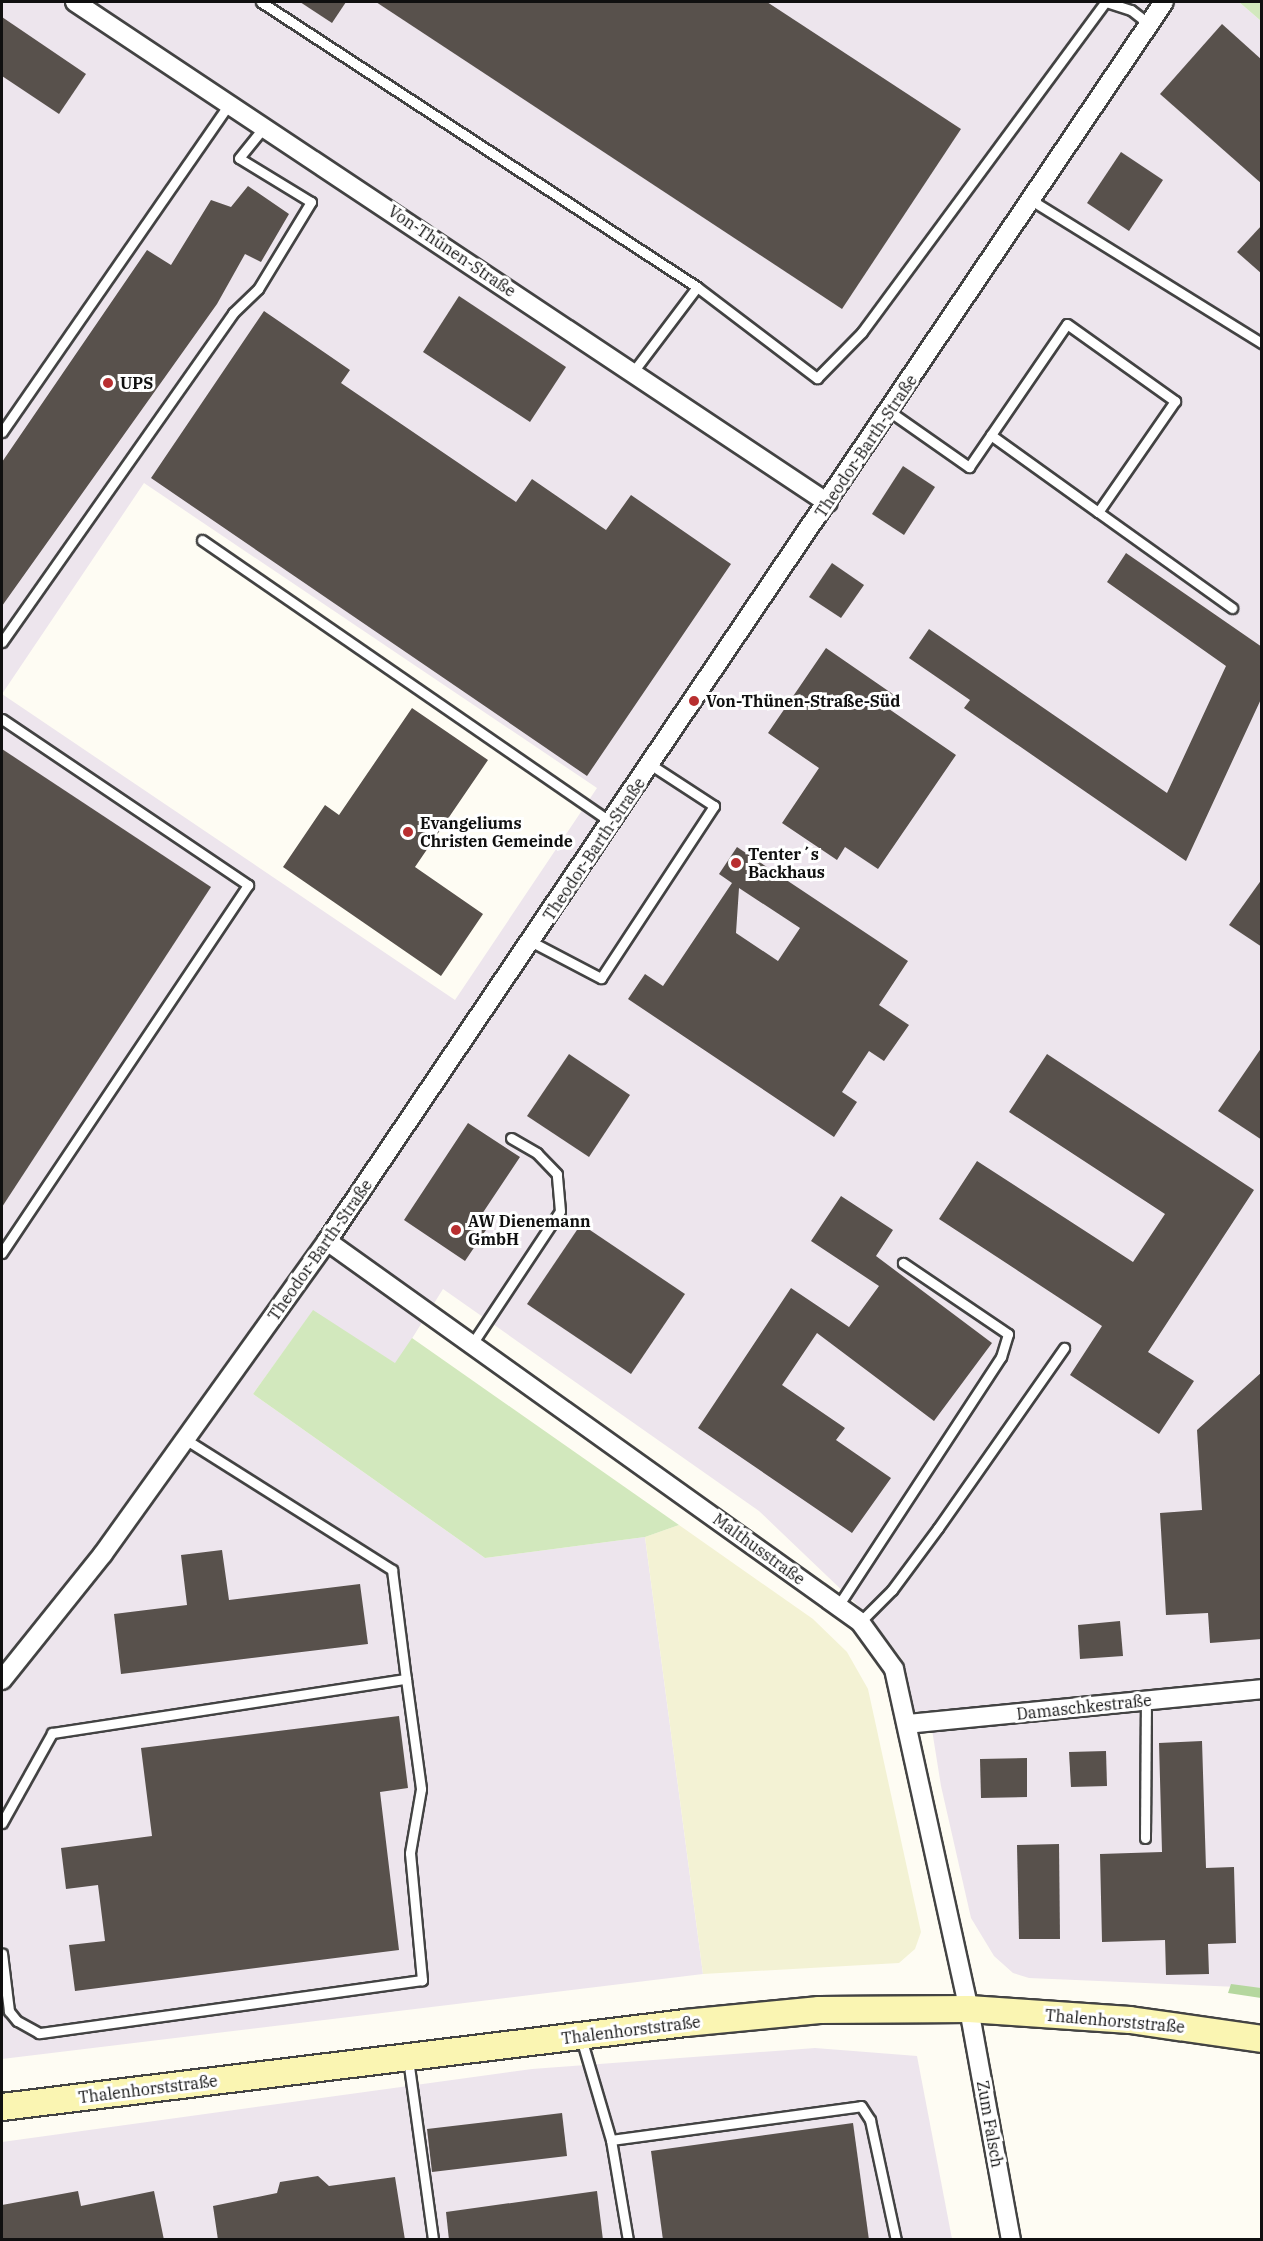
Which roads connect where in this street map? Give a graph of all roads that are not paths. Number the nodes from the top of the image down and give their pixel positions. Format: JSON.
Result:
{"nodes":[{"id":1,"x":75,"y":2,"type":"edge"},
{"id":2,"x":261,"y":2,"type":"edge"},
{"id":3,"x":1106,"y":2,"type":"edge"},
{"id":4,"x":1164,"y":2,"type":"edge"},
{"id":5,"x":1149,"y":24,"type":"junction"},
{"id":6,"x":231,"y":102,"type":"junction"},
{"id":7,"x":265,"y":125,"type":"junction"},
{"id":8,"x":1031,"y":200,"type":"junction"},
{"id":9,"x":697,"y":287,"type":"junction"},
{"id":10,"x":1262,"y":343,"type":"edge"},
{"id":11,"x":633,"y":372,"type":"junction"},
{"id":12,"x":889,"y":411,"type":"junction"},
{"id":13,"x":2,"y":432,"type":"edge"},
{"id":14,"x":991,"y":435,"type":"junction"},
{"id":15,"x":828,"y":503,"type":"junction"},
{"id":16,"x":1098,"y":512,"type":"junction"},
{"id":17,"x":202,"y":540,"type":"dead end"},
{"id":18,"x":1232,"y":608,"type":"dead end"},
{"id":19,"x":2,"y":642,"type":"edge"},
{"id":20,"x":2,"y":719,"type":"edge"},
{"id":21,"x":651,"y":765,"type":"junction"},
{"id":22,"x":612,"y":823,"type":"junction"},
{"id":23,"x":532,"y":942,"type":"junction"},
{"id":24,"x":511,"y":1138,"type":"dead end"},
{"id":25,"x":327,"y":1241,"type":"junction"},
{"id":26,"x":2,"y":1253,"type":"edge"},
{"id":27,"x":903,"y":1263,"type":"dead end"},
{"id":28,"x":471,"y":1344,"type":"junction"},
{"id":29,"x":1064,"y":1347,"type":"dead end"},
{"id":30,"x":185,"y":1438,"type":"junction"},
{"id":31,"x":838,"y":1606,"type":"junction"},
{"id":32,"x":860,"y":1622,"type":"junction"},
{"id":33,"x":4,"y":1673,"type":"edge"},
{"id":34,"x":406,"y":1679,"type":"junction"},
{"id":35,"x":1262,"y":1689,"type":"edge"},
{"id":36,"x":1146,"y":1701,"type":"junction"},
{"id":37,"x":907,"y":1724,"type":"junction"},
{"id":38,"x":2,"y":1823,"type":"edge"},
{"id":39,"x":1145,"y":1838,"type":"dead end"},
{"id":40,"x":2,"y":1953,"type":"edge"},
{"id":41,"x":969,"y":2009,"type":"junction"},
{"id":42,"x":580,"y":2035,"type":"junction"},
{"id":43,"x":1262,"y":2039,"type":"edge"},
{"id":44,"x":407,"y":2057,"type":"junction"},
{"id":45,"x":2,"y":2107,"type":"edge"},
{"id":46,"x":611,"y":2140,"type":"junction"},
{"id":47,"x":433,"y":2240,"type":"edge"},
{"id":48,"x":628,"y":2240,"type":"edge"},
{"id":49,"x":896,"y":2240,"type":"edge"},
{"id":50,"x":1011,"y":2240,"type":"edge"}],
"edges":[{"from":1,"to":6,"type":"street","name":"Von-Thünen-Straße"},
{"from":2,"to":9,"type":"lane"},
{"from":3,"to":5,"type":"lane"},
{"from":3,"to":9,"type":"lane"},
{"from":4,"to":5,"type":"street","name":"Theodor-Barth-Straße"},
{"from":5,"to":8,"type":"street","name":"Theodor-Barth-Straße"},
{"from":6,"to":7,"type":"street","name":"Von-Thünen-Straße"},
{"from":6,"to":13,"type":"lane"},
{"from":7,"to":11,"type":"street","name":"Von-Thünen-Straße"},
{"from":7,"to":19,"type":"lane"},
{"from":8,"to":10,"type":"lane"},
{"from":8,"to":12,"type":"street","name":"Theodor-Barth-Straße"},
{"from":9,"to":11,"type":"lane"},
{"from":11,"to":15,"type":"street","name":"Von-Thünen-Straße"},
{"from":12,"to":14,"type":"lane"},
{"from":12,"to":15,"type":"street","name":"Theodor-Barth-Straße"},
{"from":14,"to":16,"type":"lane"},
{"from":14,"to":16,"type":"lane"},
{"from":15,"to":21,"type":"street","name":"Theodor-Barth-Straße"},
{"from":16,"to":18,"type":"lane"},
{"from":17,"to":22,"type":"lane"},
{"from":20,"to":26,"type":"lane"},
{"from":21,"to":22,"type":"street","name":"Theodor-Barth-Straße"},
{"from":21,"to":23,"type":"lane"},
{"from":22,"to":23,"type":"street","name":"Theodor-Barth-Straße"},
{"from":23,"to":25,"type":"street","name":"Theodor-Barth-Straße"},
{"from":24,"to":28,"type":"lane"},
{"from":25,"to":28,"type":"street","name":"Malthusstraße"},
{"from":25,"to":30,"type":"street","name":"Theodor-Barth-Straße"},
{"from":27,"to":31,"type":"lane"},
{"from":28,"to":31,"type":"street","name":"Malthusstraße"},
{"from":29,"to":32,"type":"lane"},
{"from":30,"to":33,"type":"street","name":"Theodor-Barth-Straße"},
{"from":30,"to":34,"type":"lane"},
{"from":31,"to":32,"type":"street","name":"Malthusstraße"},
{"from":32,"to":37,"type":"street","name":"Malthusstraße"},
{"from":34,"to":38,"type":"lane"},
{"from":34,"to":40,"type":"lane"},
{"from":35,"to":36,"type":"street","name":"Damaschkestraße"},
{"from":36,"to":37,"type":"street","name":"Damaschkestraße"},
{"from":36,"to":39,"type":"lane"},
{"from":37,"to":41,"type":"street","name":"Malthusstraße"},
{"from":41,"to":42,"type":"main road","name":"Thalenhorststraße"},
{"from":41,"to":43,"type":"main road","name":"Thalenhorststraße"},
{"from":41,"to":50,"type":"street","name":"Zum Falsch"},
{"from":42,"to":44,"type":"main road","name":"Thalenhorststraße"},
{"from":42,"to":46,"type":"lane"},
{"from":44,"to":45,"type":"main road","name":"Thalenhorststraße"},
{"from":44,"to":47,"type":"lane"},
{"from":46,"to":48,"type":"lane"},
{"from":46,"to":49,"type":"lane"}]}
